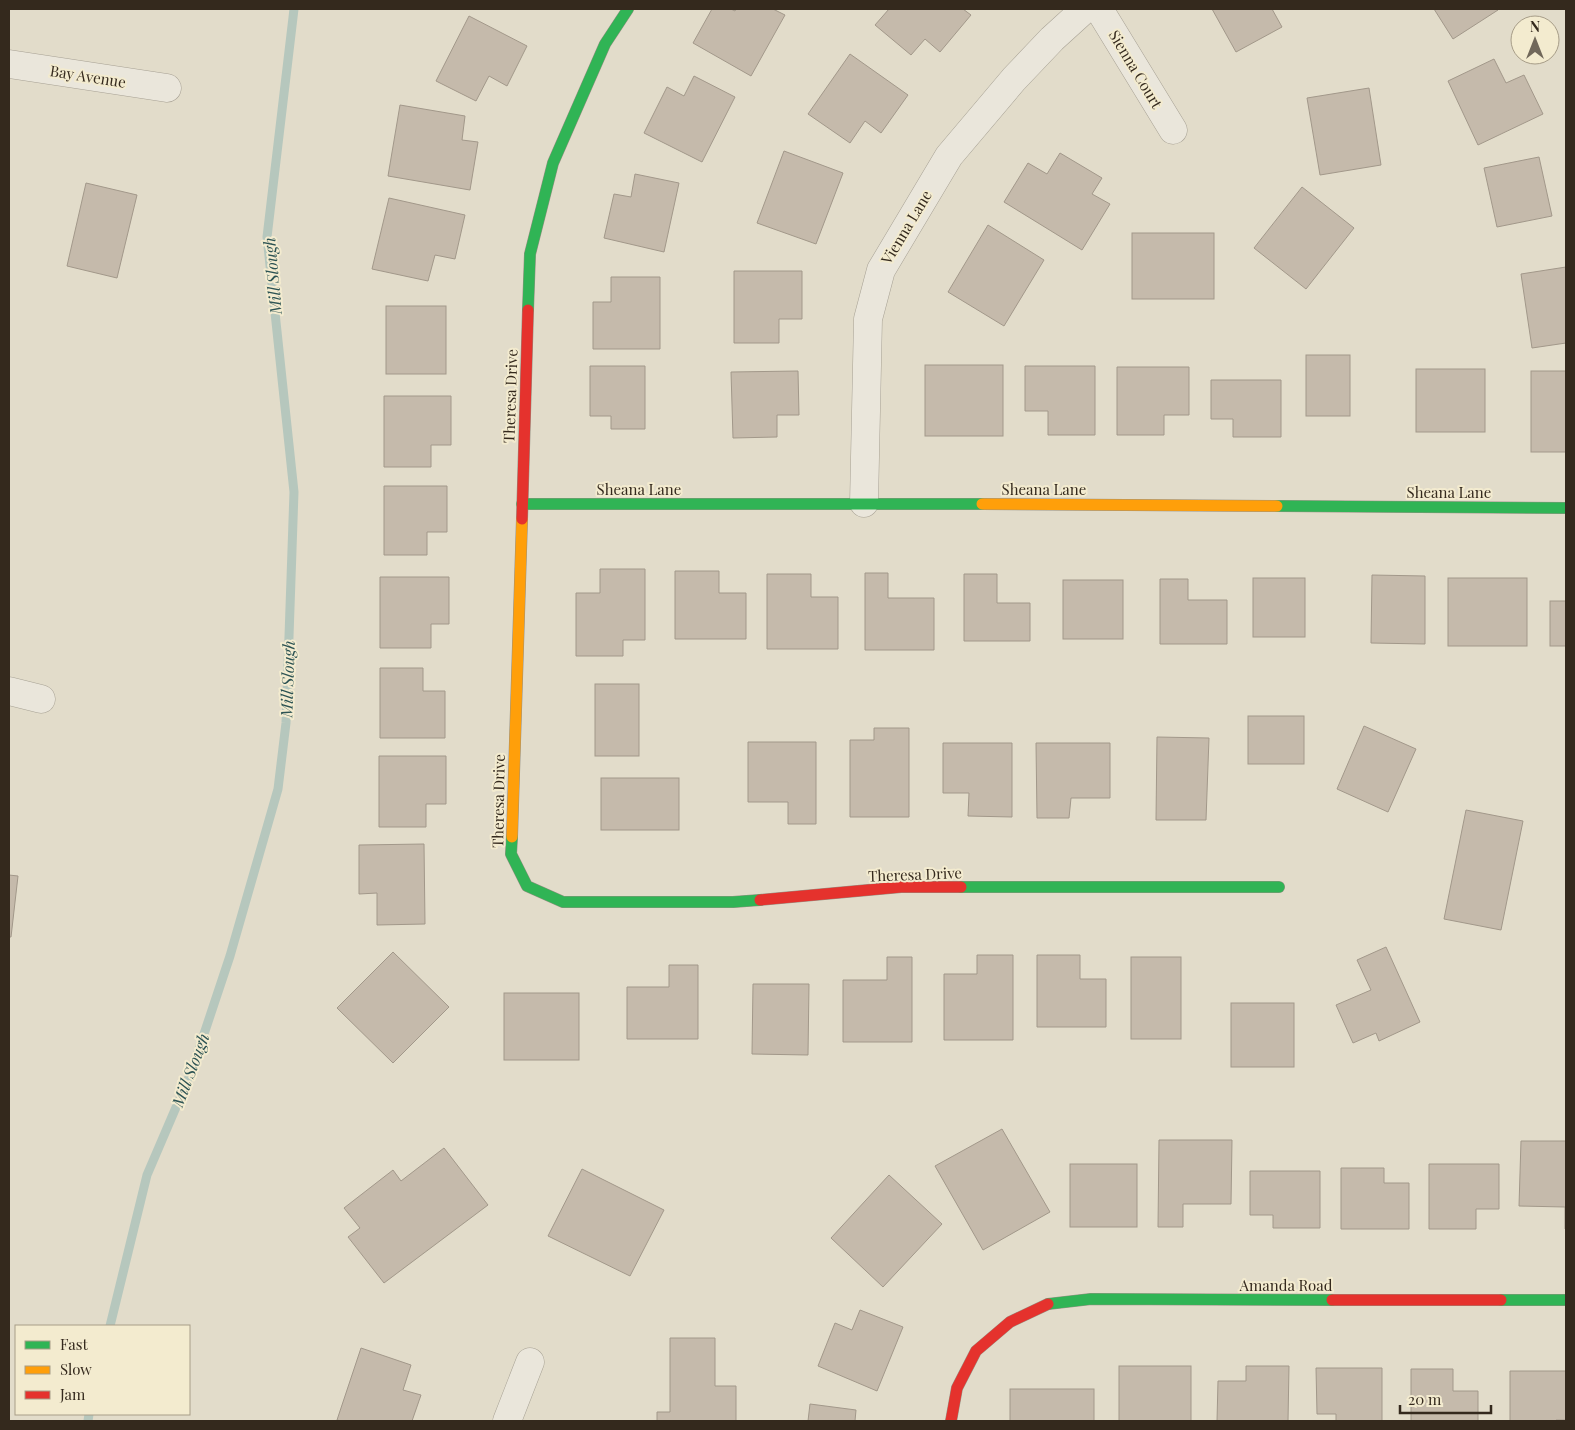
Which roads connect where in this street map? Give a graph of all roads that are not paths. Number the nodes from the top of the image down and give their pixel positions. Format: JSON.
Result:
{"nodes":[{"id":1,"x":628,"y":9,"type":"edge"},
{"id":2,"x":1085,"y":9,"type":"edge"},
{"id":3,"x":1100,"y":9,"type":"edge"},
{"id":4,"x":9,"y":64,"type":"edge"},
{"id":5,"x":167,"y":88,"type":"dead end"},
{"id":6,"x":1173,"y":130,"type":"dead end"},
{"id":7,"x":864,"y":503,"type":"junction"},
{"id":8,"x":522,"y":504,"type":"junction"},
{"id":9,"x":1566,"y":508,"type":"edge"},
{"id":10,"x":9,"y":692,"type":"edge"},
{"id":11,"x":41,"y":699,"type":"dead end"},
{"id":12,"x":1279,"y":887,"type":"dead end"},
{"id":13,"x":1566,"y":1300,"type":"edge"},
{"id":14,"x":530,"y":1362,"type":"dead end"},
{"id":15,"x":507,"y":1421,"type":"edge"},
{"id":16,"x":950,"y":1421,"type":"edge"}],
"edges":[{"from":1,"to":8,"type":"street","name":"Theresa Drive"},
{"from":2,"to":7,"type":"street","name":"Vienna Lane"},
{"from":3,"to":6,"type":"street","name":"Sienna Court"},
{"from":4,"to":5,"type":"street","name":"Bay Avenue"},
{"from":7,"to":8,"type":"street","name":"Sheana Lane"},
{"from":7,"to":9,"type":"street","name":"Sheana Lane"},
{"from":8,"to":12,"type":"street","name":"Theresa Drive"},
{"from":10,"to":11,"type":"street"},
{"from":13,"to":16,"type":"street","name":"Amanda Road"},
{"from":14,"to":15,"type":"street"}]}
